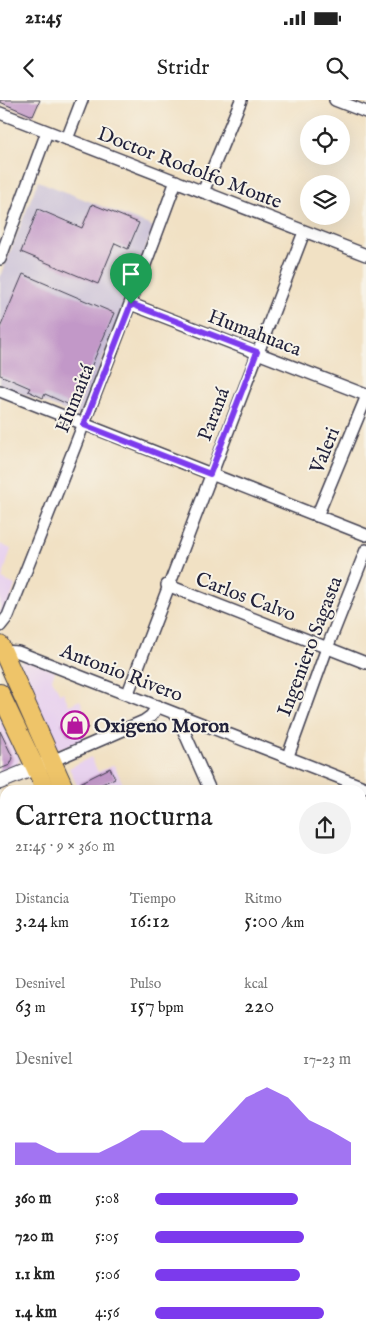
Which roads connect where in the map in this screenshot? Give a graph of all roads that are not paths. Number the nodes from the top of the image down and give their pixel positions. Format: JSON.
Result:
{"nodes":[{"id":1,"x":82,"y":100,"type":"edge"},
{"id":2,"x":241,"y":100,"type":"edge"},
{"id":3,"x":335,"y":100,"type":"edge"},
{"id":4,"x":366,"y":112,"type":"edge"},
{"id":5,"x":0,"y":114,"type":"edge"},
{"id":6,"x":47,"y":132,"type":"junction"},
{"id":7,"x":67,"y":139,"type":"junction"},
{"id":8,"x":176,"y":181,"type":"junction"},
{"id":9,"x":203,"y":192,"type":"junction"},
{"id":10,"x":304,"y":232,"type":"junction"},
{"id":11,"x":365,"y":251,"type":"edge"},
{"id":12,"x":1,"y":255,"type":"edge"},
{"id":13,"x":131,"y":304,"type":"junction"},
{"id":14,"x":257,"y":352,"type":"junction"},
{"id":15,"x":0,"y":391,"type":"edge"},
{"id":16,"x":366,"y":396,"type":"edge"},
{"id":17,"x":84,"y":425,"type":"junction"},
{"id":18,"x":210,"y":474,"type":"junction"},
{"id":19,"x":317,"y":516,"type":"junction"},
{"id":20,"x":366,"y":535,"type":"edge"},
{"id":21,"x":366,"y":550,"type":"edge"},
{"id":22,"x":168,"y":585,"type":"junction"},
{"id":23,"x":0,"y":626,"type":"edge"},
{"id":24,"x":1,"y":648,"type":"edge"},
{"id":25,"x":327,"y":648,"type":"junction"},
{"id":26,"x":366,"y":663,"type":"edge"},
{"id":27,"x":0,"y":693,"type":"edge"},
{"id":28,"x":128,"y":693,"type":"junction"},
{"id":29,"x":158,"y":706,"type":"junction"},
{"id":30,"x":181,"y":715,"type":"junction"},
{"id":31,"x":288,"y":756,"type":"junction"},
{"id":32,"x":52,"y":761,"type":"junction"},
{"id":33,"x":35,"y":767,"type":"junction"},
{"id":34,"x":0,"y":782,"type":"edge"},
{"id":35,"x":44,"y":785,"type":"edge"},
{"id":36,"x":63,"y":785,"type":"edge"},
{"id":37,"x":208,"y":785,"type":"edge"},
{"id":38,"x":359,"y":785,"type":"edge"}],
"edges":[{"from":1,"to":7,"type":"street"},
{"from":2,"to":9,"type":"street"},
{"from":3,"to":4,"type":"street"},
{"from":5,"to":6,"type":"street","name":"Doctor Rodolfo Monte"},
{"from":6,"to":7,"type":"street","name":"Doctor Rodolfo Monte"},
{"from":6,"to":12,"type":"street"},
{"from":7,"to":8,"type":"street","name":"Doctor Rodolfo Monte"},
{"from":8,"to":9,"type":"street","name":"Doctor Rodolfo Monte"},
{"from":8,"to":13,"type":"street","name":"Humaitá"},
{"from":9,"to":10,"type":"street","name":"Doctor Rodolfo Monte"},
{"from":10,"to":11,"type":"street","name":"Doctor Rodolfo Monte"},
{"from":10,"to":14,"type":"street","name":"Paraná"},
{"from":13,"to":14,"type":"street","name":"Humahuaca"},
{"from":13,"to":17,"type":"street","name":"Humaitá"},
{"from":14,"to":16,"type":"street","name":"Humahuaca"},
{"from":14,"to":18,"type":"street","name":"Paraná"},
{"from":15,"to":17,"type":"street"},
{"from":16,"to":19,"type":"street","name":"Valeri"},
{"from":17,"to":18,"type":"street"},
{"from":17,"to":23,"type":"street","name":"Humaitá"},
{"from":18,"to":19,"type":"street"},
{"from":18,"to":22,"type":"street","name":"Paraná"},
{"from":19,"to":20,"type":"street"},
{"from":21,"to":25,"type":"street","name":"Ingeniero Sagasta"},
{"from":22,"to":25,"type":"street","name":"Carlos Calvo"},
{"from":22,"to":28,"type":"street","name":"Paraná"},
{"from":24,"to":28,"type":"street","name":"Antonio Rivero"},
{"from":24,"to":32,"type":"main road"},
{"from":25,"to":26,"type":"street","name":"Carlos Calvo"},
{"from":25,"to":31,"type":"street","name":"Ingeniero Sagasta"},
{"from":27,"to":33,"type":"main road"},
{"from":28,"to":29,"type":"street","name":"Antonio Rivero"},
{"from":29,"to":30,"type":"street","name":"Antonio Rivero"},
{"from":29,"to":32,"type":"street"},
{"from":30,"to":31,"type":"street","name":"Antonio Rivero"},
{"from":30,"to":37,"type":"street"},
{"from":31,"to":38,"type":"street","name":"Antonio Rivero"},
{"from":32,"to":33,"type":"street"},
{"from":32,"to":36,"type":"main road"},
{"from":33,"to":34,"type":"street"},
{"from":33,"to":35,"type":"main road"}]}
